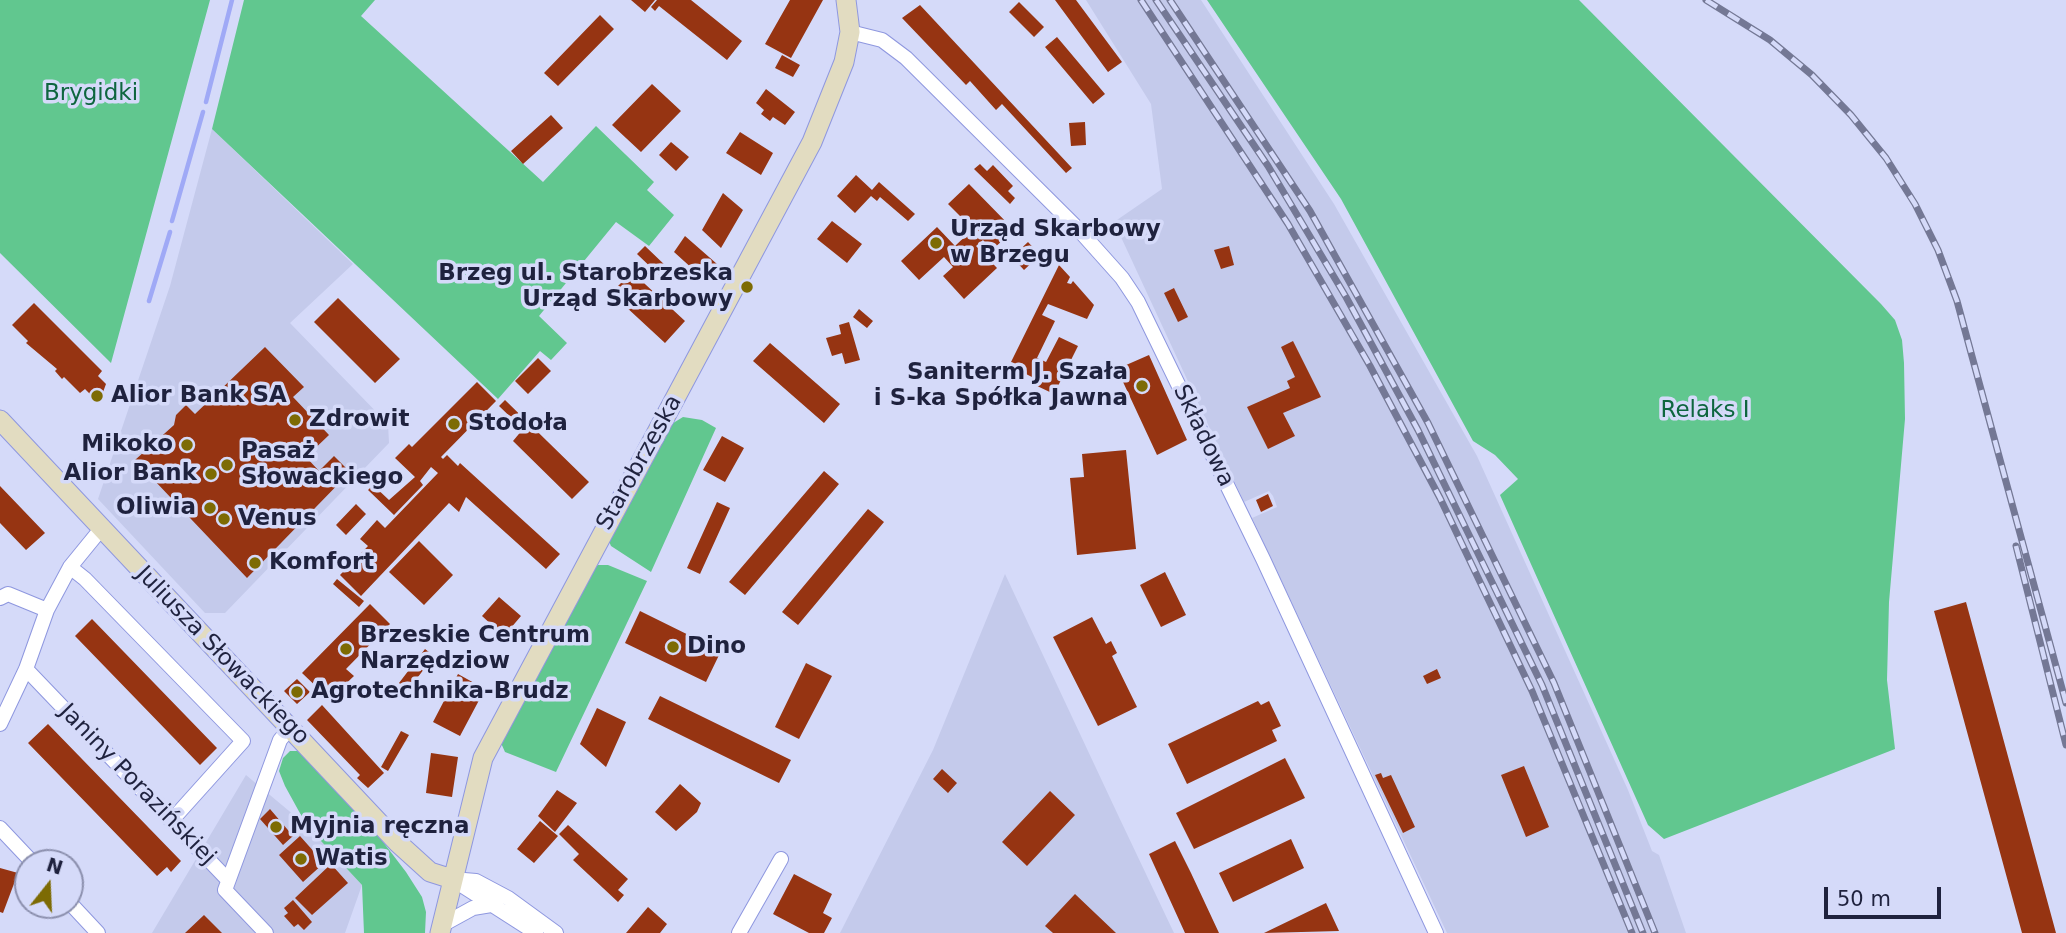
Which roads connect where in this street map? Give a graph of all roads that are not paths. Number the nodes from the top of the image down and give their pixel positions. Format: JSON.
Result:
{"nodes":[{"id":1,"x":846,"y":0,"type":"edge"},
{"id":2,"x":850,"y":32,"type":"junction"},
{"id":3,"x":0,"y":421,"type":"edge"},
{"id":4,"x":101,"y":529,"type":"junction"},
{"id":5,"x":70,"y":567,"type":"junction"},
{"id":6,"x":0,"y":598,"type":"edge"},
{"id":7,"x":47,"y":610,"type":"junction"},
{"id":8,"x":26,"y":669,"type":"junction"},
{"id":9,"x":0,"y":724,"type":"edge"},
{"id":10,"x":290,"y":728,"type":"junction"},
{"id":11,"x":172,"y":820,"type":"junction"},
{"id":12,"x":0,"y":828,"type":"edge"},
{"id":13,"x":20,"y":849,"type":"edge"},
{"id":14,"x":781,"y":859,"type":"dead end"},
{"id":15,"x":452,"y":879,"type":"junction"},
{"id":16,"x":228,"y":880,"type":"junction"},
{"id":17,"x":491,"y":905,"type":"junction"},
{"id":18,"x":84,"y":918,"type":"edge"},
{"id":19,"x":441,"y":929,"type":"edge"},
{"id":20,"x":98,"y":933,"type":"edge"},
{"id":21,"x":267,"y":933,"type":"edge"},
{"id":22,"x":536,"y":933,"type":"edge"},
{"id":23,"x":556,"y":933,"type":"edge"},
{"id":24,"x":739,"y":933,"type":"edge"},
{"id":25,"x":1436,"y":933,"type":"edge"}],
"edges":[{"from":1,"to":2,"type":"street","name":"Starobrzeska"},
{"from":2,"to":15,"type":"street","name":"Starobrzeska"},
{"from":2,"to":25,"type":"street","name":"Składowa"},
{"from":3,"to":4,"type":"street","name":"Juliusza Słowackiego"},
{"from":4,"to":5,"type":"street"},
{"from":4,"to":10,"type":"street","name":"Juliusza Słowackiego"},
{"from":5,"to":7,"type":"street"},
{"from":5,"to":11,"type":"street","name":"Juliusza Słowackiego"},
{"from":6,"to":7,"type":"street"},
{"from":7,"to":8,"type":"street"},
{"from":8,"to":9,"type":"street"},
{"from":8,"to":11,"type":"street","name":"Janiny Porazińskiej"},
{"from":10,"to":15,"type":"street","name":"Juliusza Słowackiego"},
{"from":10,"to":16,"type":"street"},
{"from":11,"to":16,"type":"street","name":"Janiny Porazińskiej"},
{"from":12,"to":13,"type":"street"},
{"from":14,"to":24,"type":"street"},
{"from":15,"to":17,"type":"street"},
{"from":15,"to":19,"type":"street","name":"Starobrzeska"},
{"from":15,"to":23,"type":"street"},
{"from":16,"to":21,"type":"street","name":"Janiny Porazińskiej"},
{"from":17,"to":19,"type":"street"},
{"from":17,"to":22,"type":"street"},
{"from":18,"to":20,"type":"street"}]}
